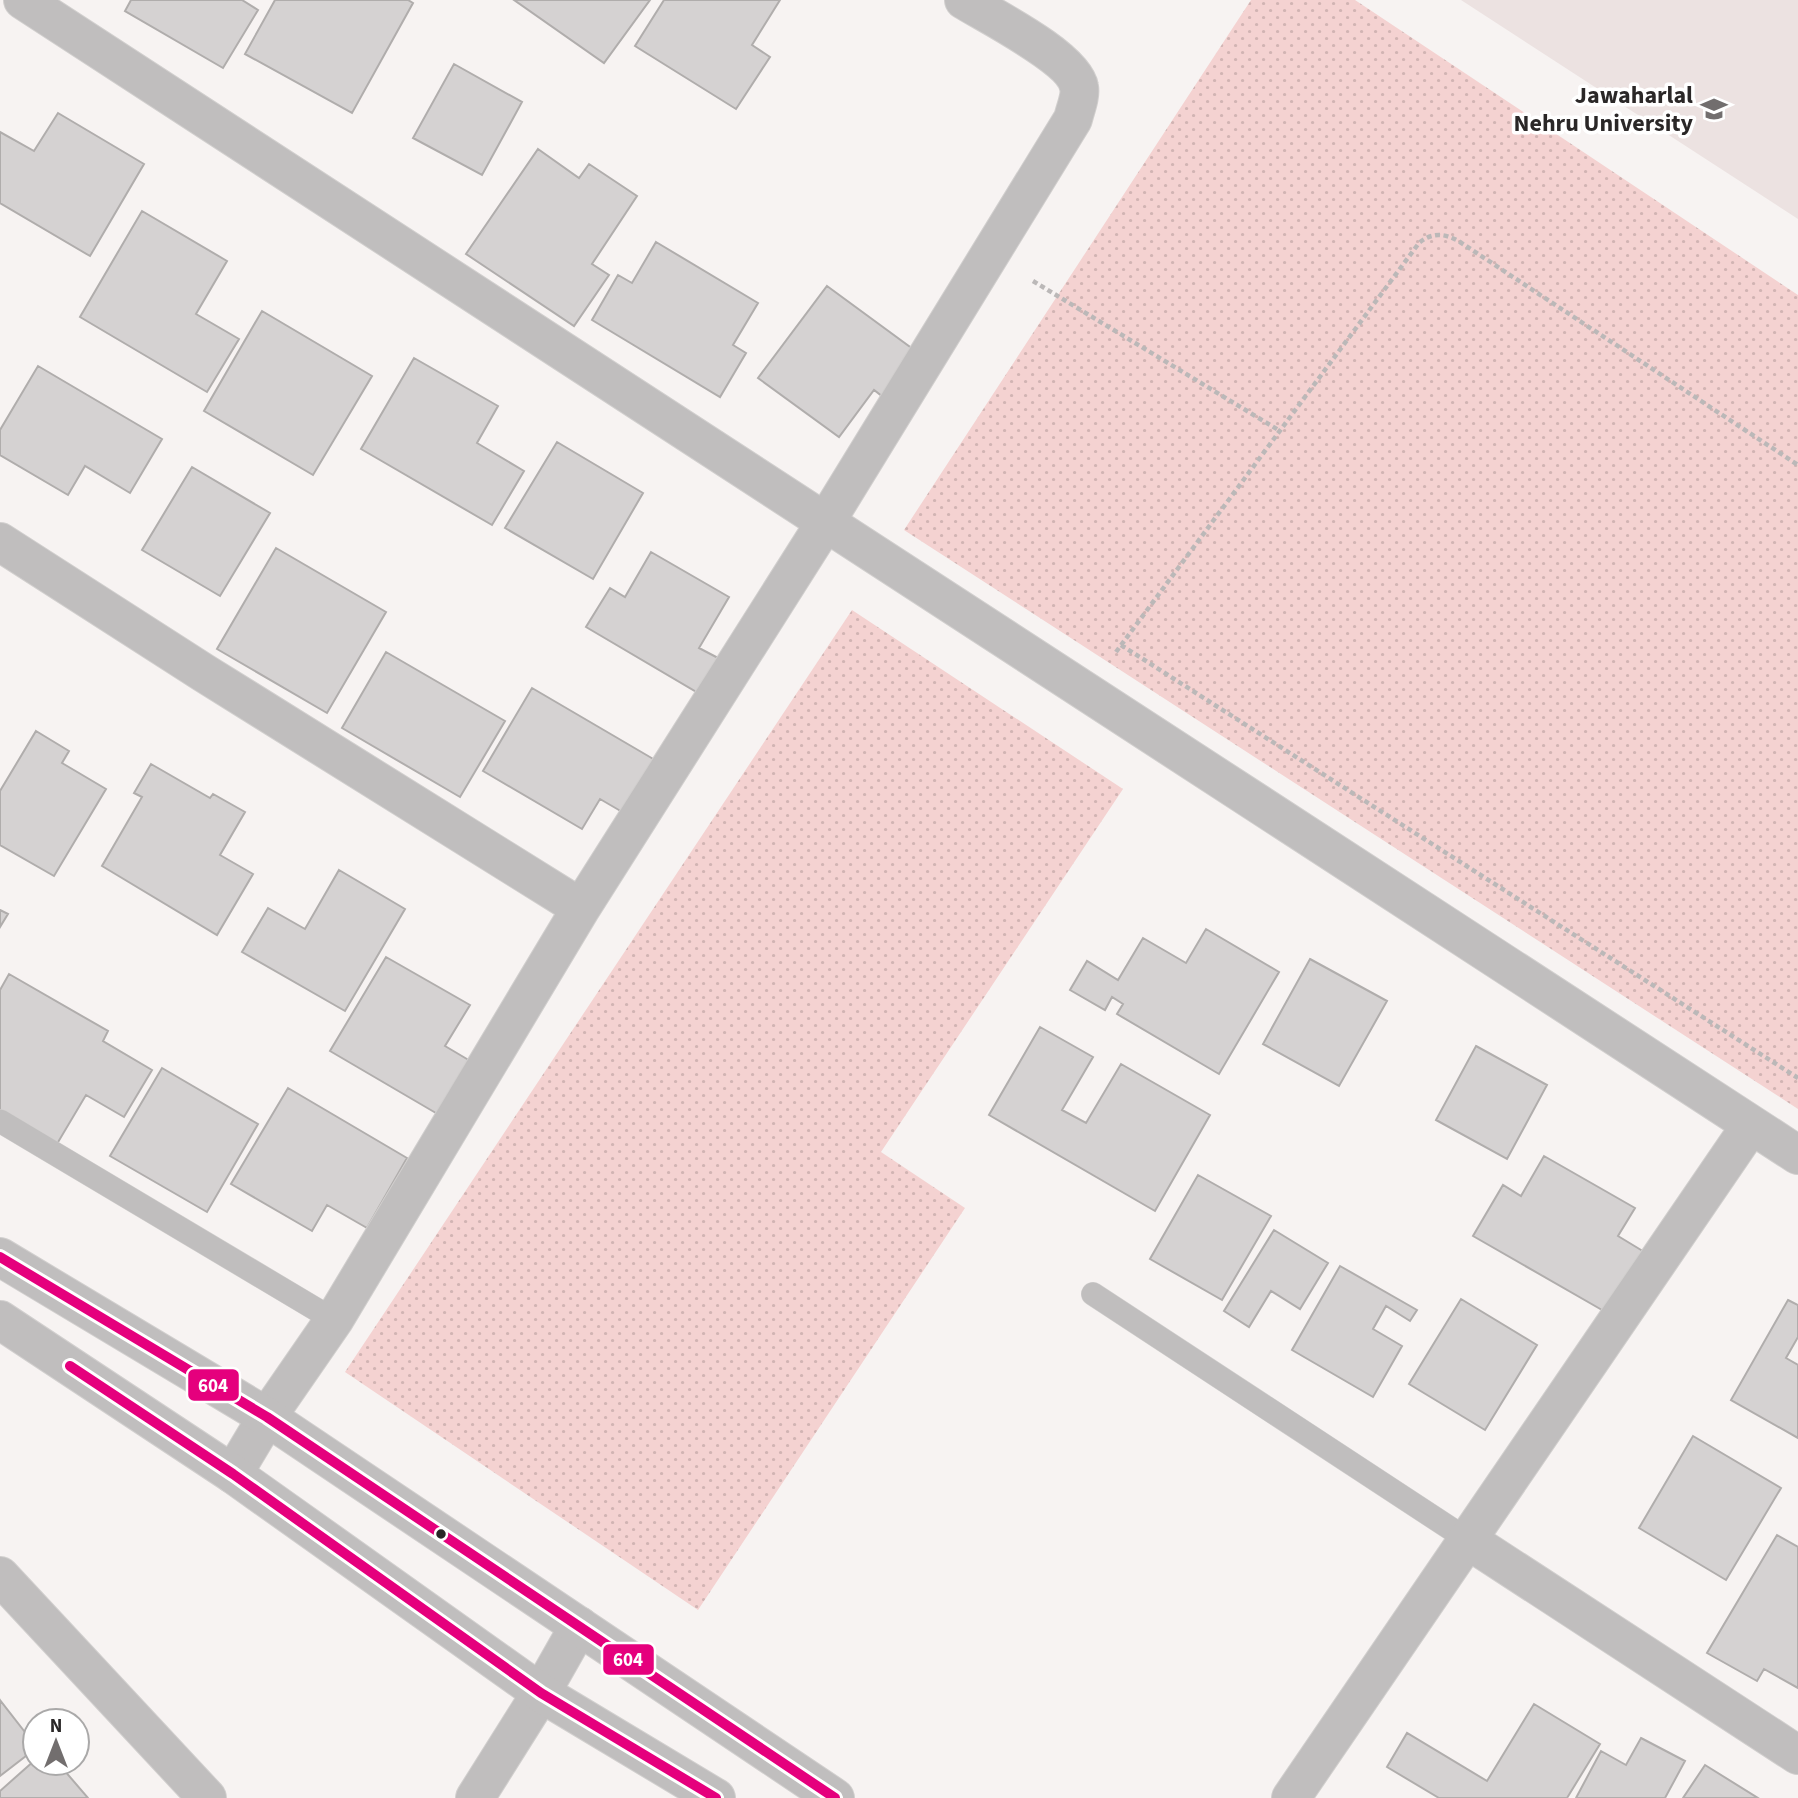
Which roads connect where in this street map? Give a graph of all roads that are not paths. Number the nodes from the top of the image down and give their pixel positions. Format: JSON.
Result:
{"nodes":[{"id":1,"x":23,"y":0,"type":"edge"},
{"id":2,"x":964,"y":0,"type":"edge"},
{"id":3,"x":825,"y":523,"type":"junction"},
{"id":4,"x":0,"y":542,"type":"edge"},
{"id":5,"x":581,"y":908,"type":"junction"},
{"id":6,"x":0,"y":1121,"type":"edge"},
{"id":7,"x":1751,"y":1125,"type":"junction"},
{"id":8,"x":1798,"y":1155,"type":"edge"},
{"id":9,"x":0,"y":1257,"type":"edge"},
{"id":10,"x":1093,"y":1294,"type":"dead end"},
{"id":11,"x":0,"y":1320,"type":"edge"},
{"id":12,"x":334,"y":1320,"type":"junction"},
{"id":13,"x":267,"y":1417,"type":"junction"},
{"id":14,"x":233,"y":1474,"type":"junction"},
{"id":15,"x":1468,"y":1540,"type":"junction"},
{"id":16,"x":0,"y":1576,"type":"edge"},
{"id":17,"x":579,"y":1626,"type":"junction"},
{"id":18,"x":541,"y":1693,"type":"junction"},
{"id":19,"x":1798,"y":1755,"type":"edge"},
{"id":20,"x":207,"y":1798,"type":"edge"},
{"id":21,"x":475,"y":1798,"type":"edge"},
{"id":22,"x":716,"y":1798,"type":"edge"},
{"id":23,"x":835,"y":1798,"type":"edge"},
{"id":24,"x":1291,"y":1798,"type":"edge"}],
"edges":[{"from":1,"to":3,"type":"street"},
{"from":2,"to":3,"type":"street"},
{"from":3,"to":5,"type":"street"},
{"from":3,"to":7,"type":"street"},
{"from":4,"to":5,"type":"street"},
{"from":5,"to":12,"type":"street"},
{"from":6,"to":12,"type":"lane"},
{"from":7,"to":8,"type":"street"},
{"from":7,"to":15,"type":"street"},
{"from":9,"to":13,"type":"street"},
{"from":10,"to":15,"type":"lane"},
{"from":11,"to":14,"type":"street"},
{"from":12,"to":13,"type":"street"},
{"from":13,"to":14,"type":"street"},
{"from":13,"to":17,"type":"street"},
{"from":14,"to":18,"type":"street"},
{"from":15,"to":19,"type":"street"},
{"from":15,"to":24,"type":"street"},
{"from":16,"to":20,"type":"street"},
{"from":17,"to":18,"type":"street"},
{"from":17,"to":23,"type":"street"},
{"from":18,"to":21,"type":"street"},
{"from":18,"to":22,"type":"street"}]}
